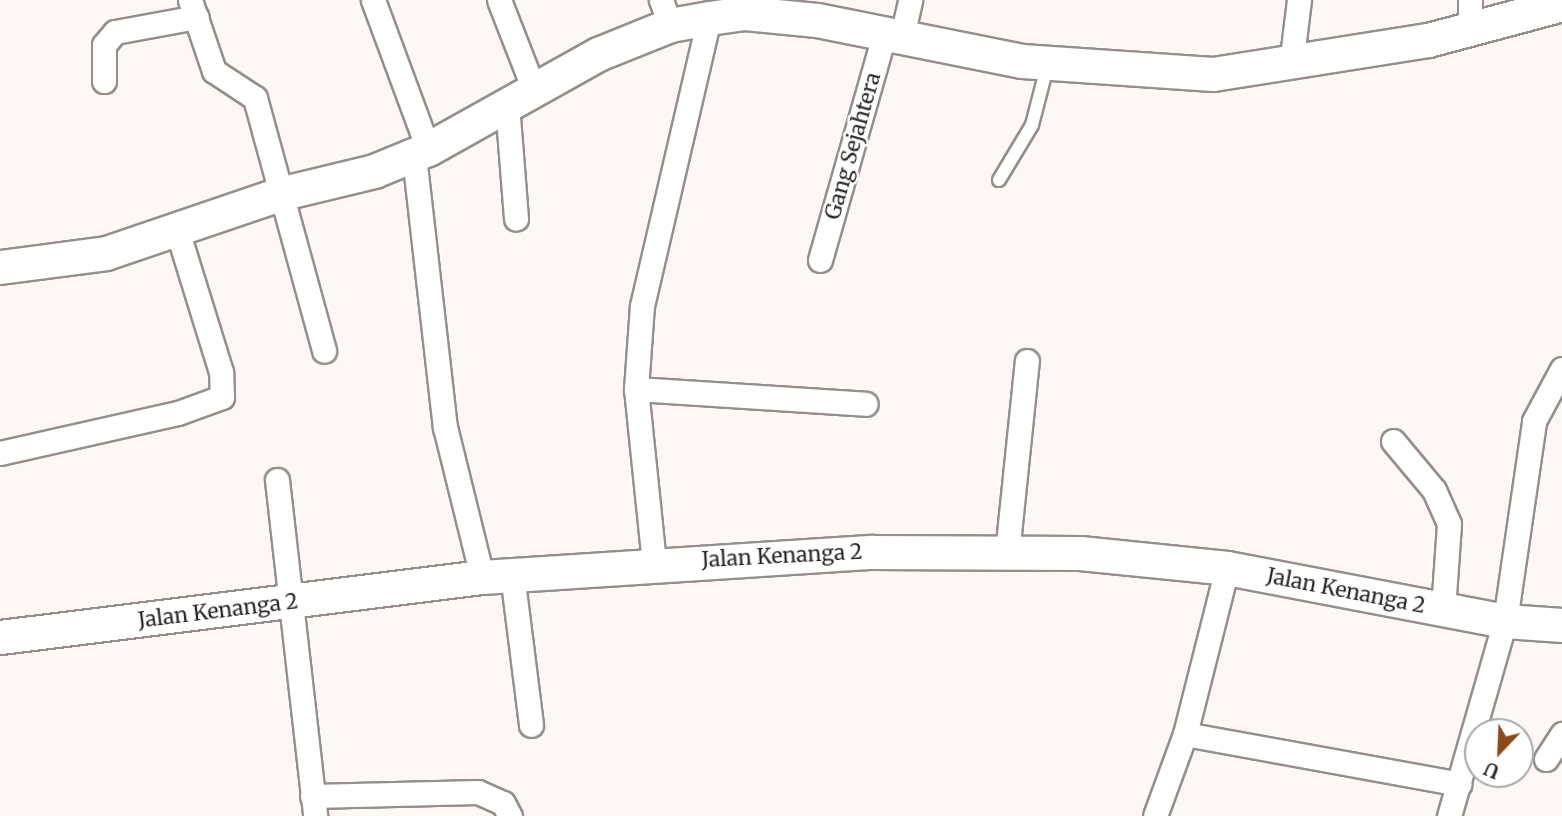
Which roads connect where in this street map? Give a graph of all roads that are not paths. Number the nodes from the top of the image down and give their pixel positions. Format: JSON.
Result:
{"nodes":[{"id":1,"x":373,"y":0,"type":"edge"},
{"id":2,"x":499,"y":0,"type":"edge"},
{"id":3,"x":910,"y":0,"type":"edge"},
{"id":4,"x":1299,"y":0,"type":"edge"},
{"id":5,"x":1562,"y":4,"type":"edge"},
{"id":6,"x":746,"y":7,"type":"edge"},
{"id":7,"x":193,"y":9,"type":"edge"},
{"id":8,"x":666,"y":12,"type":"edge"},
{"id":9,"x":1469,"y":15,"type":"edge"},
{"id":10,"x":709,"y":18,"type":"junction"},
{"id":11,"x":893,"y":34,"type":"junction"},
{"id":12,"x":1048,"y":62,"type":"junction"},
{"id":13,"x":1291,"y":65,"type":"junction"},
{"id":14,"x":104,"y":81,"type":"dead end"},
{"id":15,"x":521,"y":97,"type":"junction"},
{"id":16,"x":421,"y":153,"type":"junction"},
{"id":17,"x":999,"y":180,"type":"dead end"},
{"id":18,"x":279,"y":194,"type":"junction"},
{"id":19,"x":516,"y":219,"type":"dead end"},
{"id":20,"x":177,"y":230,"type":"junction"},
{"id":21,"x":820,"y":260,"type":"dead end"},
{"id":22,"x":0,"y":267,"type":"edge"},
{"id":23,"x":324,"y":351,"type":"dead end"},
{"id":24,"x":1027,"y":361,"type":"dead end"},
{"id":25,"x":1562,"y":369,"type":"edge"},
{"id":26,"x":636,"y":389,"type":"junction"},
{"id":27,"x":866,"y":404,"type":"dead end"},
{"id":28,"x":1393,"y":441,"type":"dead end"},
{"id":29,"x":0,"y":453,"type":"edge"},
{"id":30,"x":277,"y":480,"type":"dead end"},
{"id":31,"x":1007,"y":553,"type":"junction"},
{"id":32,"x":654,"y":563,"type":"junction"},
{"id":33,"x":1227,"y":568,"type":"junction"},
{"id":34,"x":497,"y":575,"type":"junction"},
{"id":35,"x":291,"y":603,"type":"junction"},
{"id":36,"x":1443,"y":610,"type":"junction"},
{"id":37,"x":1505,"y":621,"type":"junction"},
{"id":38,"x":1562,"y":625,"type":"edge"},
{"id":39,"x":0,"y":637,"type":"edge"},
{"id":40,"x":531,"y":725,"type":"dead end"},
{"id":41,"x":1185,"y":734,"type":"junction"},
{"id":42,"x":1562,"y":734,"type":"edge"},
{"id":43,"x":1546,"y":759,"type":"dead end"},
{"id":44,"x":1459,"y":784,"type":"junction"},
{"id":45,"x":313,"y":806,"type":"edge"},
{"id":46,"x":510,"y":816,"type":"edge"},
{"id":47,"x":1155,"y":816,"type":"edge"},
{"id":48,"x":1449,"y":816,"type":"edge"}],
"edges":[{"from":1,"to":16,"type":"street"},
{"from":2,"to":15,"type":"street"},
{"from":3,"to":11,"type":"street","name":"Gang Sejahtera"},
{"from":4,"to":13,"type":"street"},
{"from":5,"to":9,"type":"street"},
{"from":6,"to":10,"type":"street"},
{"from":6,"to":11,"type":"street"},
{"from":7,"to":14,"type":"street"},
{"from":7,"to":18,"type":"street"},
{"from":8,"to":10,"type":"street"},
{"from":8,"to":15,"type":"street"},
{"from":9,"to":13,"type":"street"},
{"from":10,"to":26,"type":"street"},
{"from":11,"to":12,"type":"street"},
{"from":11,"to":21,"type":"street","name":"Gang Sejahtera"},
{"from":12,"to":13,"type":"street"},
{"from":12,"to":17,"type":"lane"},
{"from":15,"to":16,"type":"street"},
{"from":15,"to":19,"type":"street"},
{"from":16,"to":18,"type":"street"},
{"from":16,"to":34,"type":"street"},
{"from":18,"to":20,"type":"street"},
{"from":18,"to":23,"type":"street"},
{"from":20,"to":22,"type":"street"},
{"from":20,"to":29,"type":"street"},
{"from":24,"to":31,"type":"street"},
{"from":25,"to":37,"type":"street"},
{"from":26,"to":27,"type":"street"},
{"from":26,"to":32,"type":"street"},
{"from":28,"to":36,"type":"street"},
{"from":30,"to":35,"type":"street"},
{"from":31,"to":32,"type":"street","name":"Jalan Kenanga 2"},
{"from":31,"to":33,"type":"street","name":"Jalan Kenanga 2"},
{"from":32,"to":34,"type":"street","name":"Jalan Kenanga 2"},
{"from":33,"to":36,"type":"street","name":"Jalan Kenanga 2"},
{"from":33,"to":41,"type":"street"},
{"from":34,"to":35,"type":"street","name":"Jalan Kenanga 2"},
{"from":34,"to":40,"type":"street"},
{"from":35,"to":39,"type":"street","name":"Jalan Kenanga 2"},
{"from":35,"to":45,"type":"street"},
{"from":36,"to":37,"type":"street","name":"Jalan Kenanga 2"},
{"from":37,"to":38,"type":"street","name":"Jalan Kenanga 2"},
{"from":37,"to":44,"type":"street"},
{"from":41,"to":44,"type":"street"},
{"from":41,"to":47,"type":"street"},
{"from":42,"to":43,"type":"street"},
{"from":44,"to":48,"type":"street"},
{"from":45,"to":46,"type":"street"}]}
